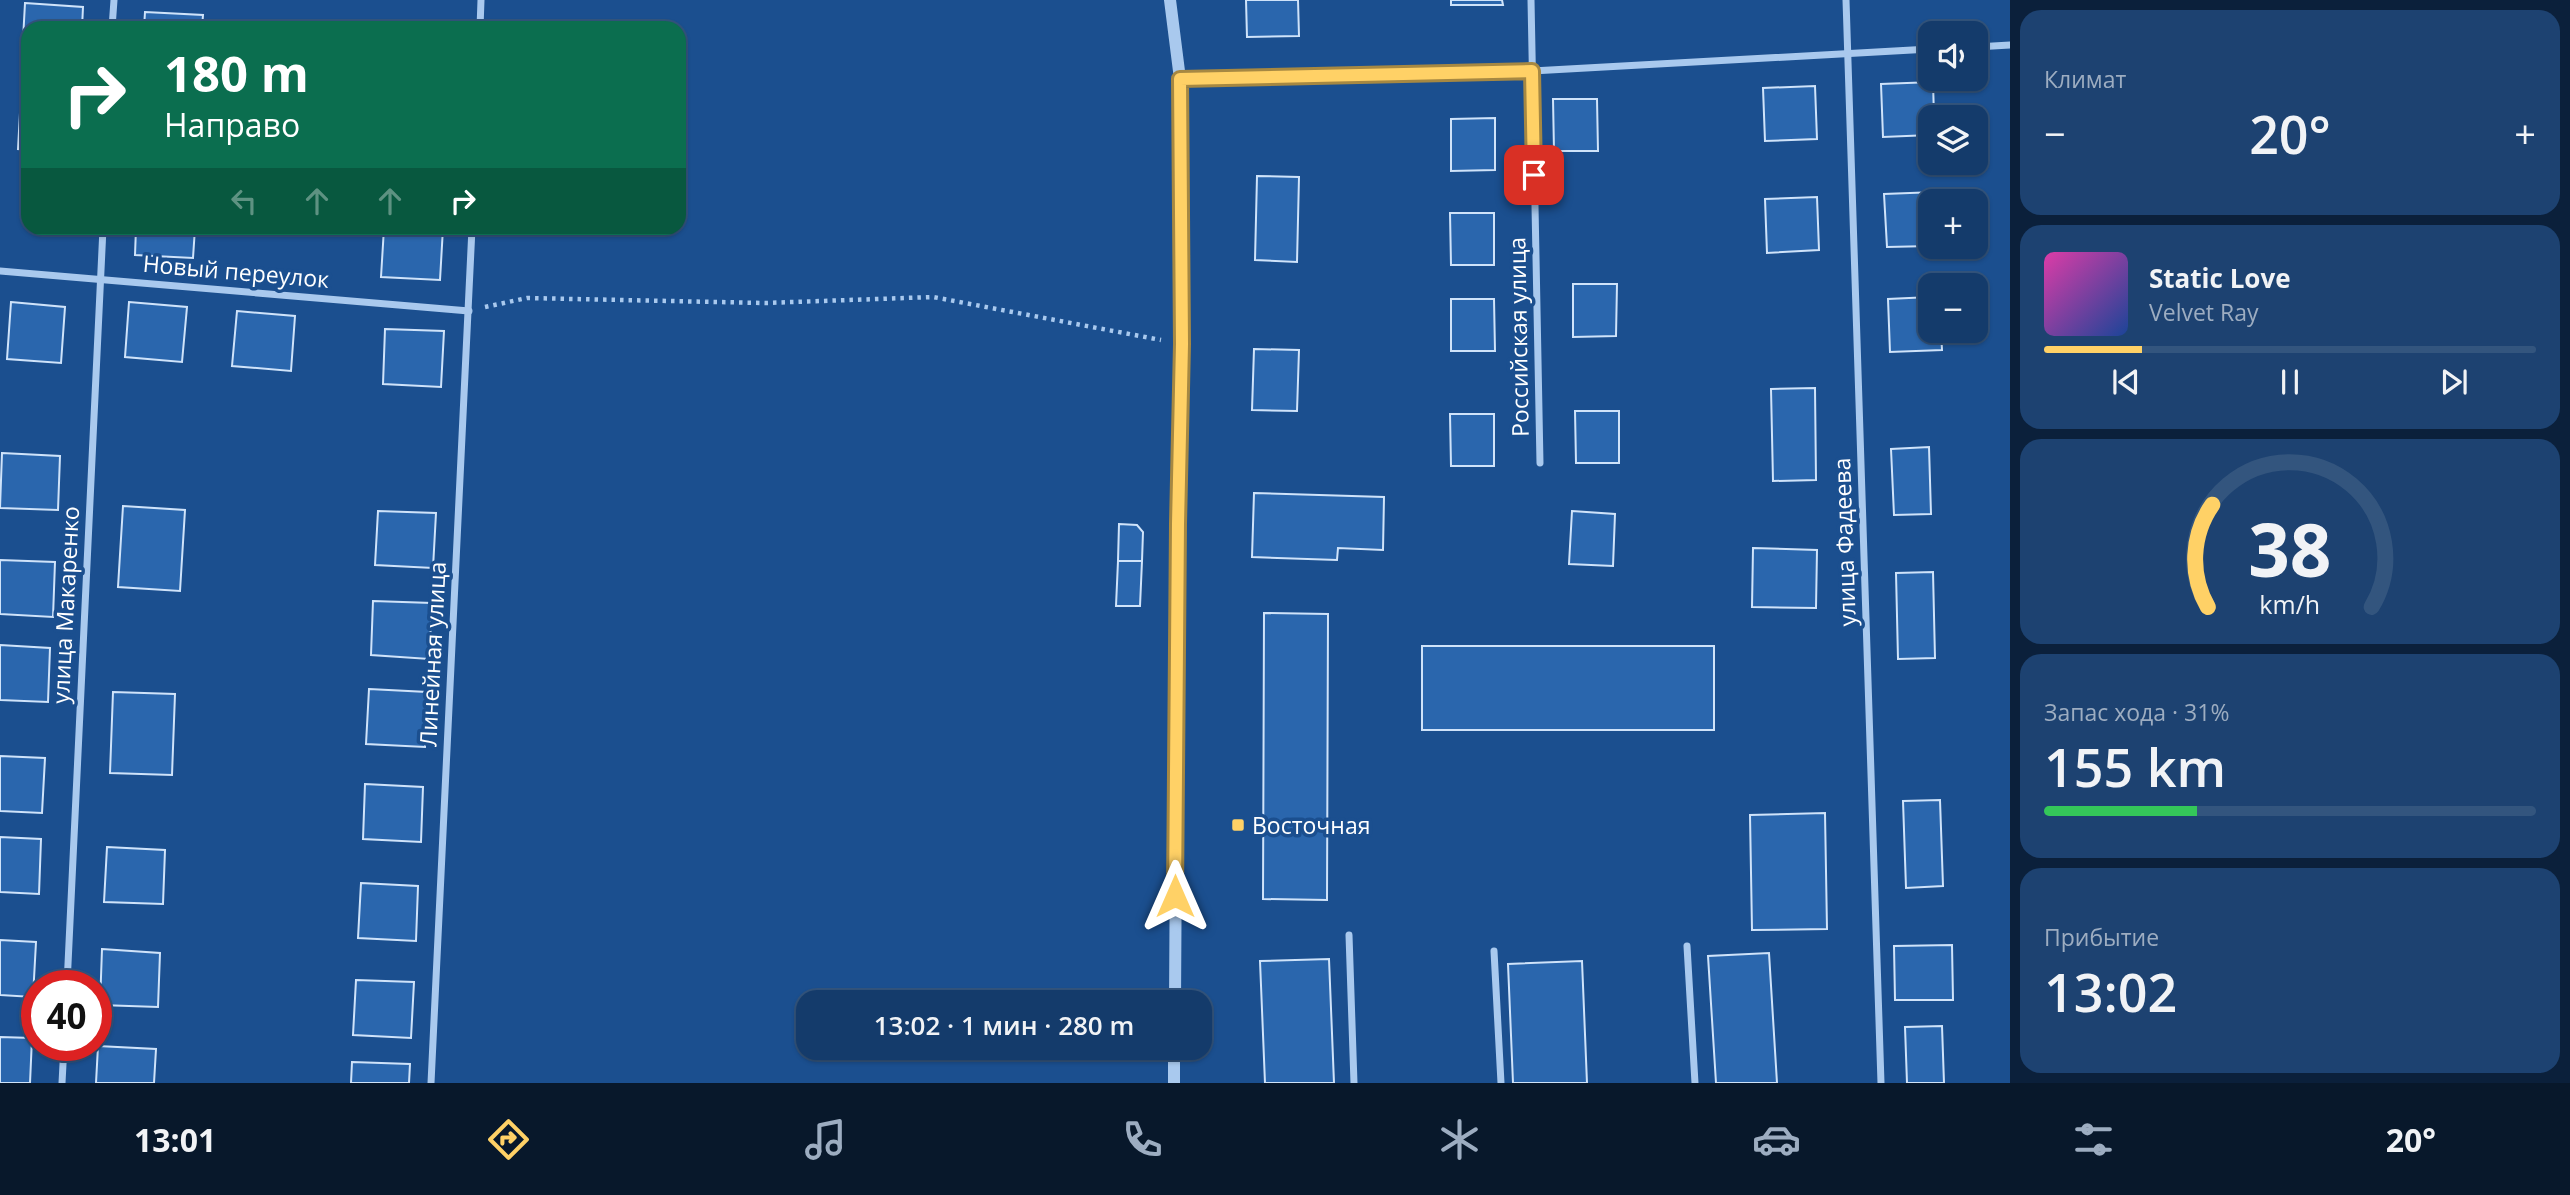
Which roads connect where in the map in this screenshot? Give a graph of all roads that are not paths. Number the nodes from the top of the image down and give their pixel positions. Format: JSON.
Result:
{"nodes":[{"id":1,"x":114,"y":0,"type":"edge"},
{"id":2,"x":481,"y":0,"type":"edge"},
{"id":3,"x":1170,"y":0,"type":"edge"},
{"id":4,"x":1531,"y":0,"type":"edge"},
{"id":5,"x":1846,"y":0,"type":"edge"},
{"id":6,"x":112,"y":21,"type":"edge"},
{"id":7,"x":480,"y":21,"type":"edge"},
{"id":8,"x":2010,"y":46,"type":"edge"},
{"id":9,"x":1988,"y":47,"type":"edge"},
{"id":10,"x":1918,"y":49,"type":"edge"},
{"id":11,"x":1847,"y":52,"type":"junction"},
{"id":12,"x":1532,"y":71,"type":"junction"},
{"id":13,"x":1180,"y":79,"type":"junction"},
{"id":14,"x":103,"y":235,"type":"edge"},
{"id":15,"x":472,"y":235,"type":"edge"},
{"id":16,"x":0,"y":271,"type":"edge"},
{"id":17,"x":100,"y":278,"type":"junction"},
{"id":18,"x":468,"y":311,"type":"junction"},
{"id":19,"x":1540,"y":463,"type":"dead end"},
{"id":20,"x":1349,"y":935,"type":"dead end"},
{"id":21,"x":1687,"y":946,"type":"dead end"},
{"id":22,"x":1494,"y":951,"type":"dead end"},
{"id":23,"x":68,"y":970,"type":"edge"},
{"id":24,"x":1175,"y":990,"type":"edge"},
{"id":25,"x":1174,"y":1060,"type":"edge"},
{"id":26,"x":63,"y":1061,"type":"edge"},
{"id":27,"x":62,"y":1083,"type":"edge"},
{"id":28,"x":431,"y":1083,"type":"edge"},
{"id":29,"x":1174,"y":1083,"type":"edge"},
{"id":30,"x":1354,"y":1083,"type":"edge"},
{"id":31,"x":1501,"y":1083,"type":"edge"},
{"id":32,"x":1695,"y":1083,"type":"edge"},
{"id":33,"x":1881,"y":1083,"type":"edge"}],
"edges":[{"from":1,"to":6,"type":"street"},
{"from":2,"to":7,"type":"street"},
{"from":3,"to":13,"type":"street"},
{"from":4,"to":12,"type":"street","name":"Российская улица"},
{"from":5,"to":11,"type":"street","name":"улица Фадеева"},
{"from":8,"to":9,"type":"street"},
{"from":10,"to":11,"type":"street"},
{"from":11,"to":12,"type":"street"},
{"from":11,"to":33,"type":"street","name":"улица Фадеева"},
{"from":12,"to":13,"type":"street"},
{"from":12,"to":19,"type":"street","name":"Российская улица"},
{"from":13,"to":24,"type":"street"},
{"from":14,"to":17,"type":"street","name":"улица Макаренко"},
{"from":15,"to":18,"type":"street","name":"Линейная улица"},
{"from":16,"to":17,"type":"street","name":"Новый переулок"},
{"from":17,"to":18,"type":"street","name":"Новый переулок"},
{"from":17,"to":23,"type":"street","name":"улица Макаренко"},
{"from":18,"to":28,"type":"street","name":"Линейная улица"},
{"from":20,"to":30,"type":"street"},
{"from":21,"to":32,"type":"street"},
{"from":22,"to":31,"type":"street"},
{"from":25,"to":29,"type":"street"},
{"from":26,"to":27,"type":"street"}]}
